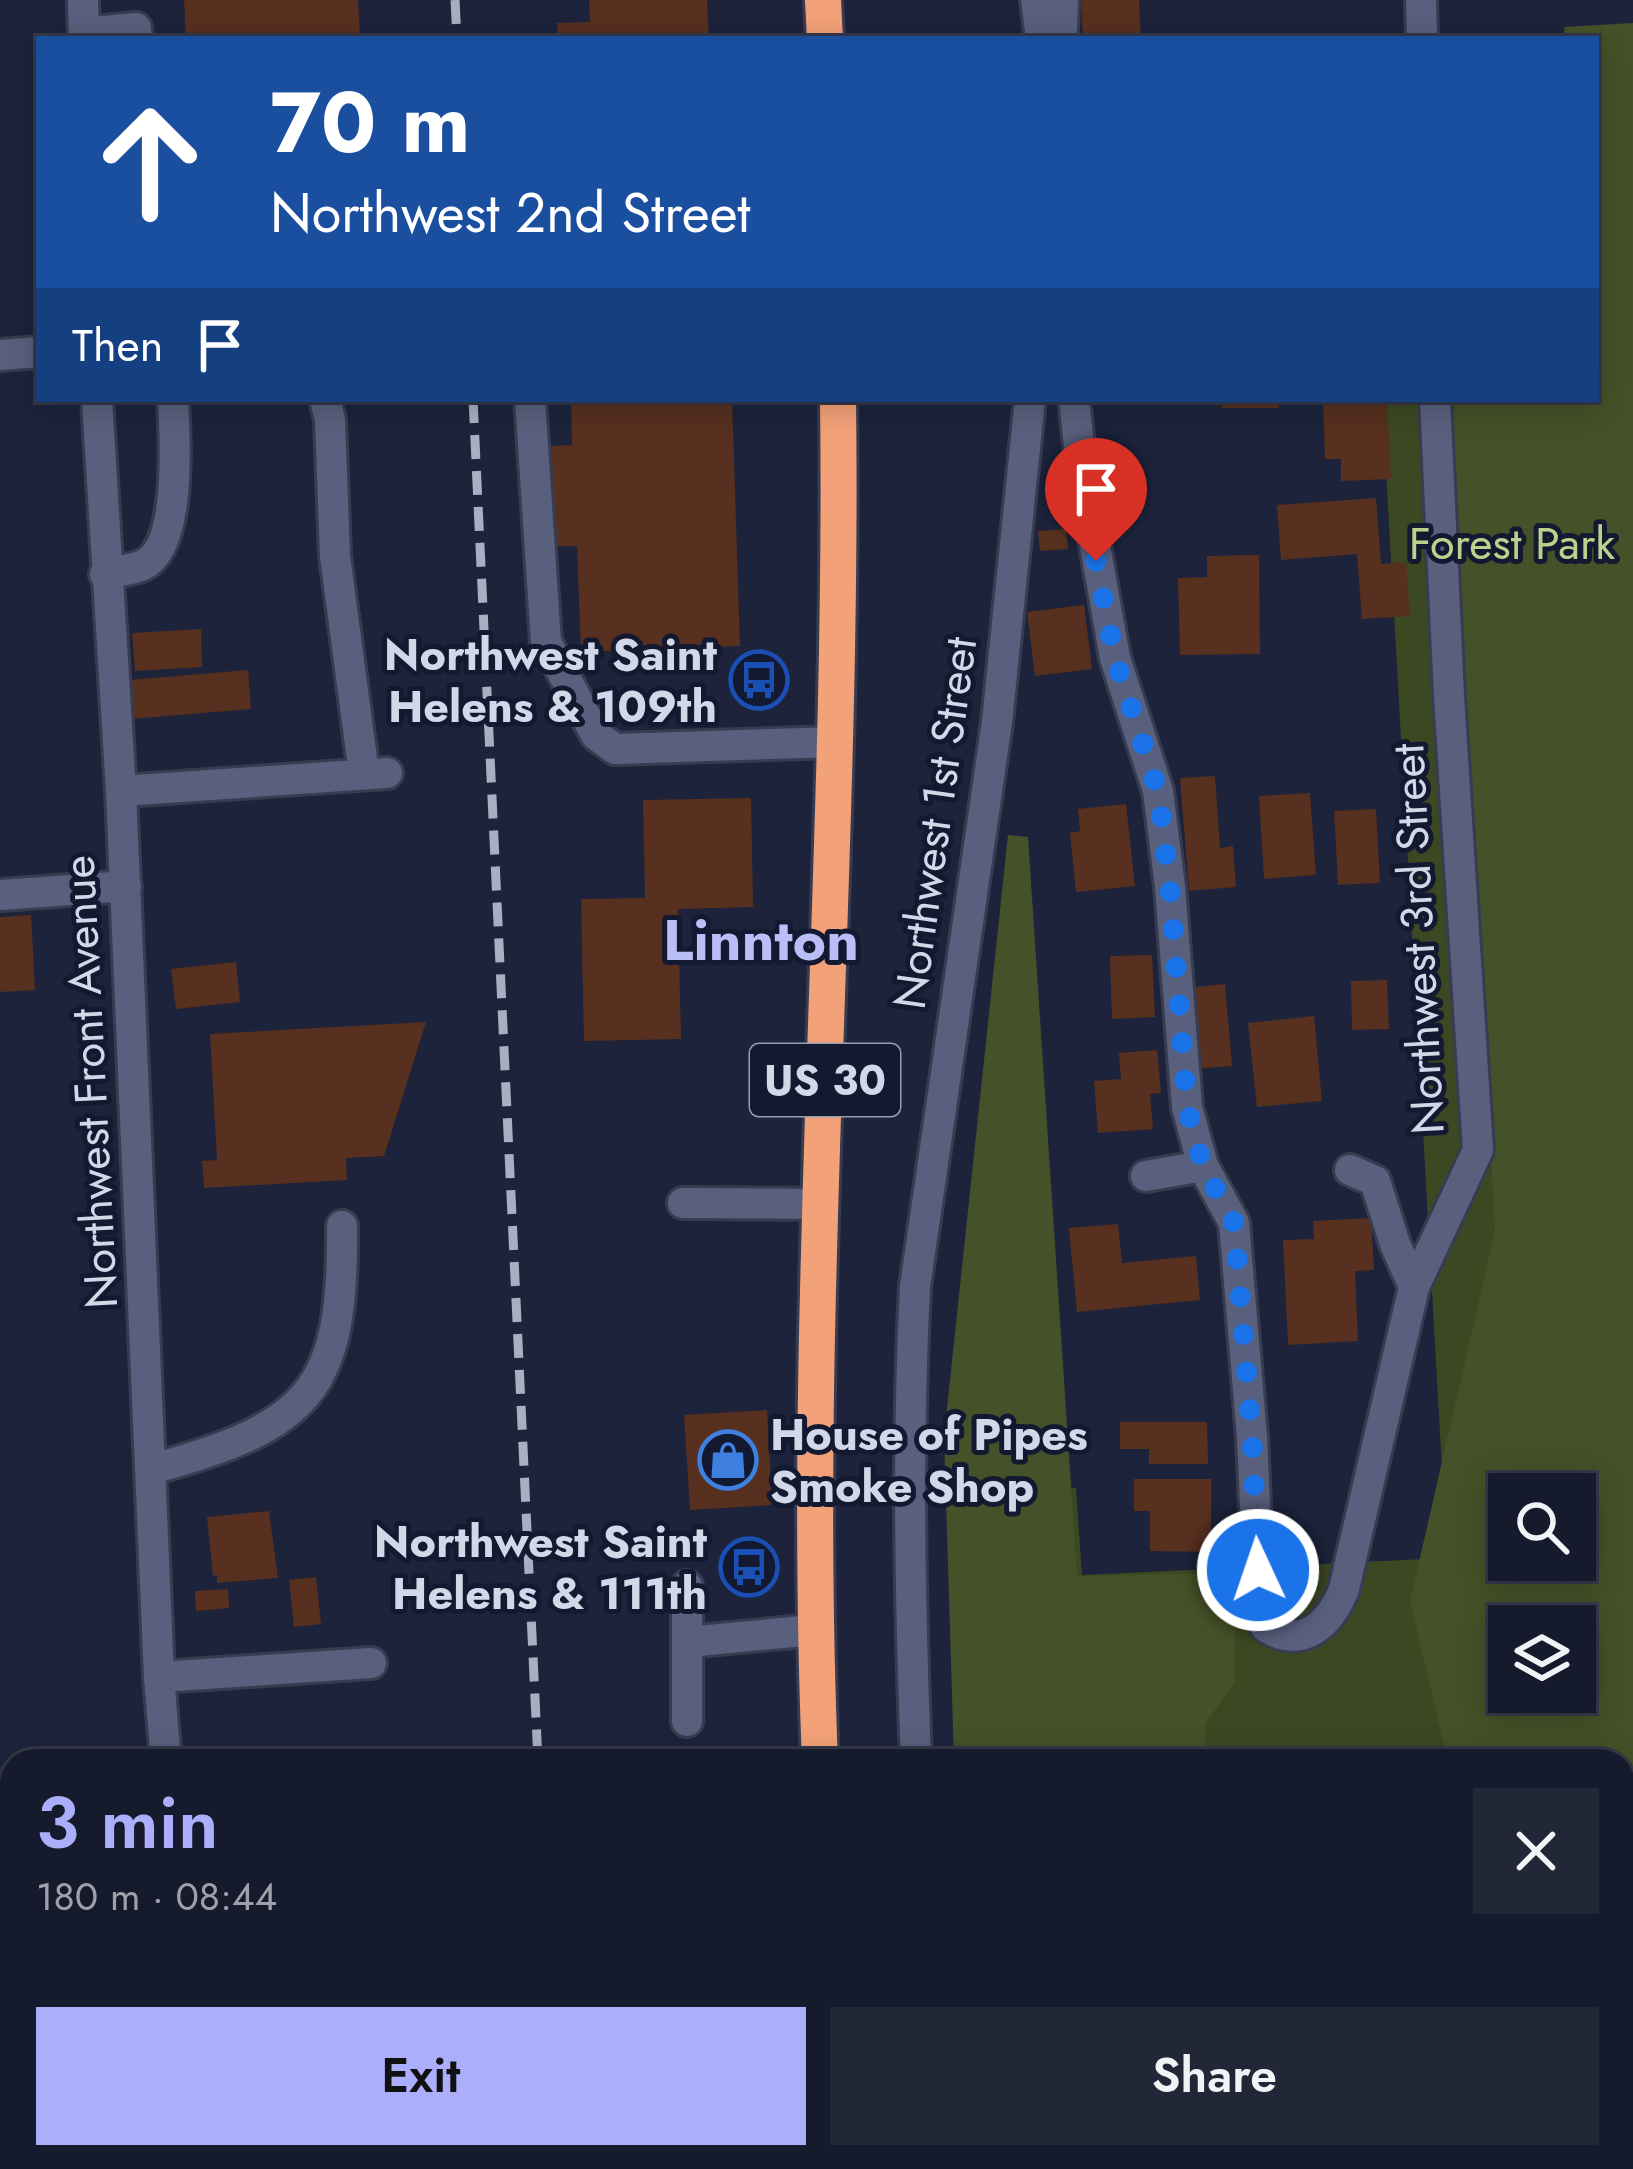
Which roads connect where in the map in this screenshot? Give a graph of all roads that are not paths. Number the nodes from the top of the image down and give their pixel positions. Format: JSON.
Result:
{"nodes":[{"id":1,"x":83,"y":0,"type":"edge"},
{"id":2,"x":823,"y":0,"type":"edge"},
{"id":3,"x":1036,"y":0,"type":"edge"},
{"id":4,"x":1063,"y":0,"type":"edge"},
{"id":5,"x":1423,"y":2,"type":"edge"},
{"id":6,"x":84,"y":36,"type":"edge"},
{"id":7,"x":137,"y":36,"type":"edge"},
{"id":8,"x":825,"y":36,"type":"edge"},
{"id":9,"x":1041,"y":36,"type":"edge"},
{"id":10,"x":1059,"y":36,"type":"edge"},
{"id":11,"x":1422,"y":36,"type":"edge"},
{"id":12,"x":36,"y":352,"type":"edge"},
{"id":13,"x":0,"y":355,"type":"edge"},
{"id":14,"x":97,"y":402,"type":"edge"},
{"id":15,"x":173,"y":402,"type":"edge"},
{"id":16,"x":326,"y":402,"type":"edge"},
{"id":17,"x":530,"y":402,"type":"edge"},
{"id":18,"x":838,"y":402,"type":"edge"},
{"id":19,"x":1030,"y":402,"type":"edge"},
{"id":20,"x":1074,"y":402,"type":"edge"},
{"id":21,"x":1436,"y":402,"type":"edge"},
{"id":22,"x":105,"y":574,"type":"junction"},
{"id":23,"x":836,"y":742,"type":"junction"},
{"id":24,"x":122,"y":791,"type":"junction"},
{"id":25,"x":126,"y":886,"type":"junction"},
{"id":26,"x":0,"y":895,"type":"edge"},
{"id":27,"x":1203,"y":1166,"type":"junction"},
{"id":28,"x":1350,"y":1170,"type":"dead end"},
{"id":29,"x":1146,"y":1176,"type":"dead end"},
{"id":30,"x":683,"y":1203,"type":"dead end"},
{"id":31,"x":821,"y":1204,"type":"junction"},
{"id":32,"x":342,"y":1226,"type":"dead end"},
{"id":33,"x":1414,"y":1287,"type":"junction"},
{"id":34,"x":152,"y":1469,"type":"junction"},
{"id":35,"x":687,"y":1586,"type":"dead end"},
{"id":36,"x":814,"y":1630,"type":"junction"},
{"id":37,"x":687,"y":1642,"type":"junction"},
{"id":38,"x":371,"y":1663,"type":"dead end"},
{"id":39,"x":159,"y":1677,"type":"junction"},
{"id":40,"x":687,"y":1721,"type":"dead end"},
{"id":41,"x":165,"y":1749,"type":"edge"},
{"id":42,"x":819,"y":1749,"type":"edge"},
{"id":43,"x":916,"y":1749,"type":"edge"}],
"edges":[{"from":1,"to":6,"type":"street"},
{"from":2,"to":8,"type":"highway"},
{"from":3,"to":9,"type":"street"},
{"from":4,"to":10,"type":"street"},
{"from":5,"to":11,"type":"street"},
{"from":6,"to":7,"type":"street"},
{"from":12,"to":13,"type":"street"},
{"from":14,"to":22,"type":"street","name":"Northwest Front Avenue"},
{"from":15,"to":22,"type":"street"},
{"from":16,"to":24,"type":"street"},
{"from":17,"to":23,"type":"street"},
{"from":18,"to":23,"type":"highway","number":"US 30"},
{"from":19,"to":43,"type":"street","name":"Northwest 1st Street"},
{"from":20,"to":27,"type":"street"},
{"from":21,"to":33,"type":"street","name":"Northwest 3rd Street"},
{"from":22,"to":24,"type":"street","name":"Northwest Front Avenue"},
{"from":23,"to":31,"type":"highway","number":"US 30"},
{"from":24,"to":25,"type":"street","name":"Northwest Front Avenue"},
{"from":25,"to":26,"type":"street"},
{"from":25,"to":34,"type":"street","name":"Northwest Front Avenue"},
{"from":27,"to":29,"type":"street"},
{"from":27,"to":33,"type":"street","name":"Northwest 3rd Street"},
{"from":28,"to":33,"type":"street"},
{"from":30,"to":31,"type":"street"},
{"from":31,"to":36,"type":"highway","number":"US 30"},
{"from":32,"to":34,"type":"street"},
{"from":34,"to":39,"type":"street","name":"Northwest Front Avenue"},
{"from":35,"to":37,"type":"street"},
{"from":36,"to":37,"type":"street"},
{"from":36,"to":42,"type":"highway","number":"US 30"},
{"from":37,"to":40,"type":"street"},
{"from":38,"to":39,"type":"street"},
{"from":39,"to":41,"type":"street","name":"Northwest Front Avenue"}]}
